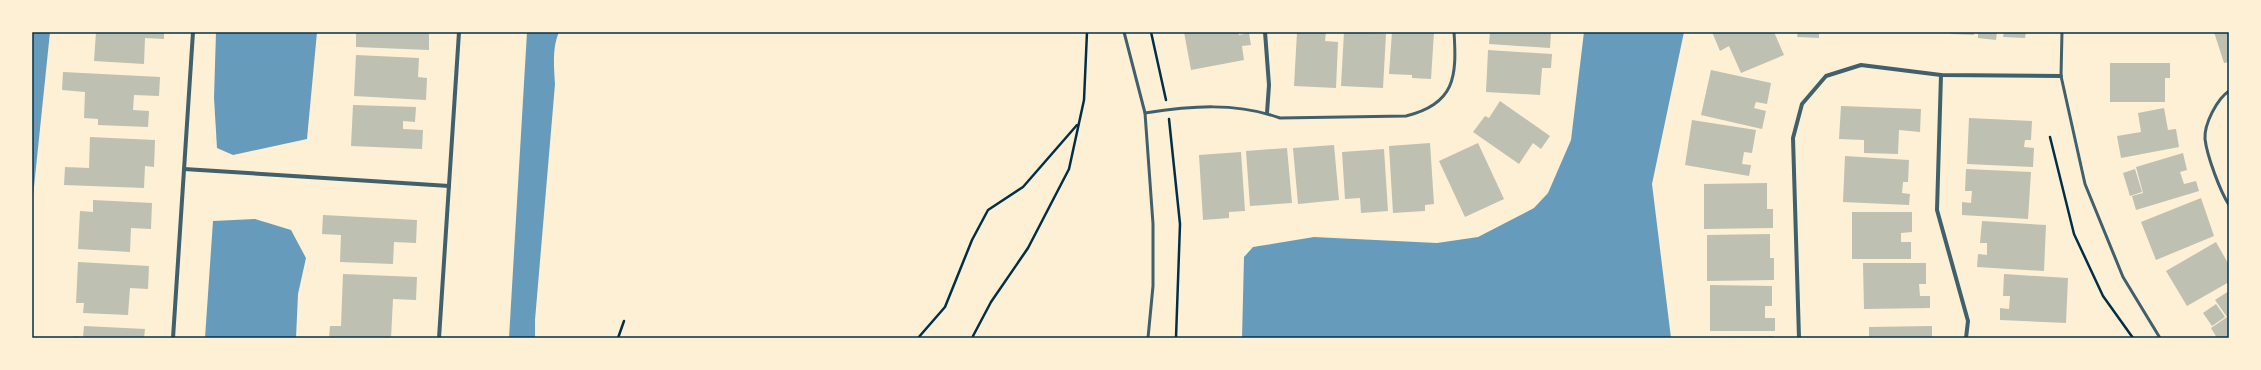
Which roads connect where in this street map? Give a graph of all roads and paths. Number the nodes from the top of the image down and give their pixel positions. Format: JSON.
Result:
{"nodes":[{"id":1,"x":192,"y":32,"type":"edge"},
{"id":2,"x":459,"y":32,"type":"edge"},
{"id":3,"x":1087,"y":32,"type":"edge"},
{"id":4,"x":1124,"y":32,"type":"edge"},
{"id":5,"x":1151,"y":32,"type":"edge"},
{"id":6,"x":1265,"y":32,"type":"edge"},
{"id":7,"x":1454,"y":32,"type":"edge"},
{"id":8,"x":2062,"y":32,"type":"edge"},
{"id":9,"x":1941,"y":75,"type":"junction"},
{"id":10,"x":2061,"y":76,"type":"junction"},
{"id":11,"x":2229,"y":91,"type":"edge"},
{"id":12,"x":1168,"y":109,"type":"junction"},
{"id":13,"x":1144,"y":113,"type":"junction"},
{"id":14,"x":1267,"y":113,"type":"junction"},
{"id":15,"x":1078,"y":123,"type":"junction"},
{"id":16,"x":2050,"y":137,"type":"dead end"},
{"id":17,"x":184,"y":169,"type":"junction"},
{"id":18,"x":449,"y":186,"type":"junction"},
{"id":19,"x":2229,"y":205,"type":"edge"},
{"id":20,"x":624,"y":321,"type":"dead end"},
{"id":21,"x":973,"y":336,"type":"dead end"},
{"id":22,"x":173,"y":338,"type":"edge"},
{"id":23,"x":440,"y":338,"type":"edge"},
{"id":24,"x":618,"y":338,"type":"edge"},
{"id":25,"x":918,"y":338,"type":"edge"},
{"id":26,"x":1148,"y":338,"type":"edge"},
{"id":27,"x":1176,"y":338,"type":"edge"},
{"id":28,"x":1799,"y":338,"type":"edge"},
{"id":29,"x":1966,"y":338,"type":"edge"},
{"id":30,"x":2133,"y":338,"type":"edge"},
{"id":31,"x":2160,"y":338,"type":"edge"}],
"edges":[{"from":1,"to":17,"type":"street"},
{"from":2,"to":18,"type":"street"},
{"from":3,"to":15,"type":"path"},
{"from":4,"to":13,"type":"lane"},
{"from":5,"to":12,"type":"path"},
{"from":6,"to":14,"type":"street"},
{"from":7,"to":14,"type":"lane"},
{"from":8,"to":10,"type":"lane"},
{"from":9,"to":10,"type":"street"},
{"from":9,"to":28,"type":"street"},
{"from":9,"to":29,"type":"street"},
{"from":10,"to":31,"type":"lane"},
{"from":11,"to":19,"type":"lane"},
{"from":12,"to":13,"type":"lane"},
{"from":12,"to":14,"type":"lane"},
{"from":12,"to":27,"type":"path"},
{"from":13,"to":26,"type":"lane"},
{"from":15,"to":21,"type":"path"},
{"from":15,"to":25,"type":"path"},
{"from":16,"to":30,"type":"path"},
{"from":17,"to":18,"type":"street"},
{"from":17,"to":22,"type":"street"},
{"from":18,"to":23,"type":"street"},
{"from":20,"to":24,"type":"path"}]}
